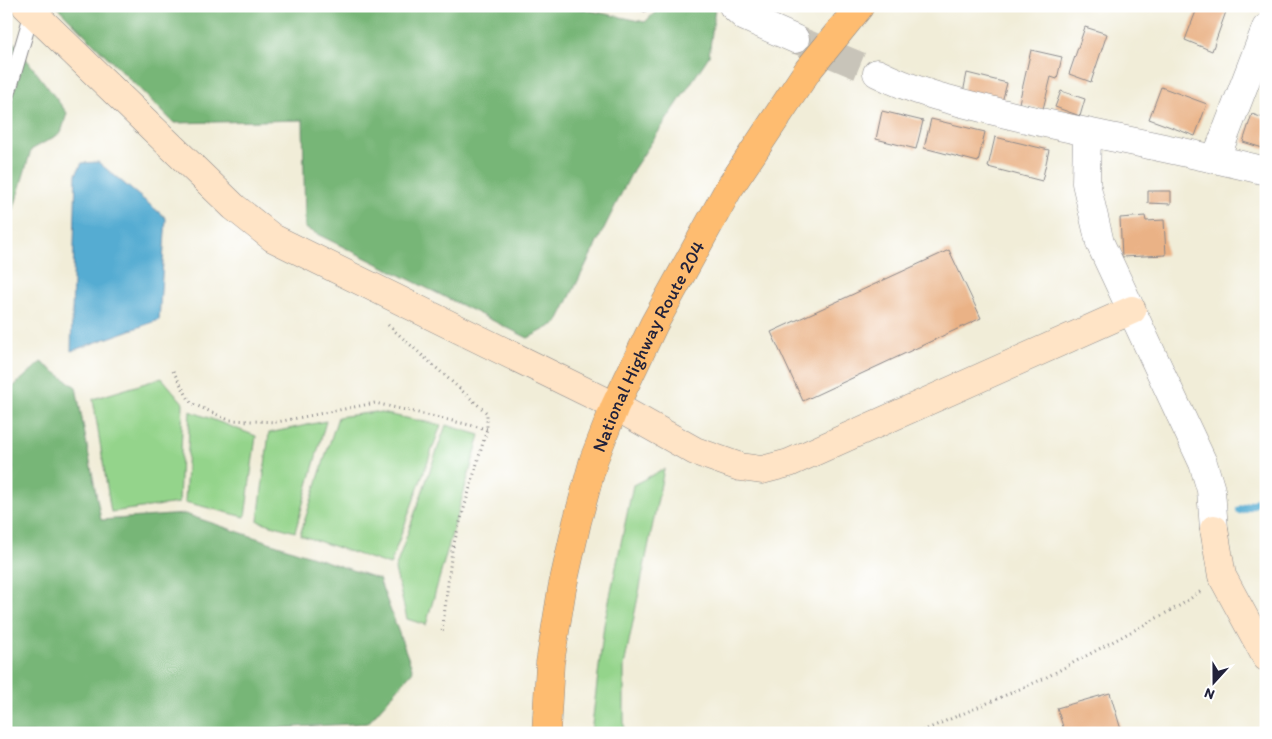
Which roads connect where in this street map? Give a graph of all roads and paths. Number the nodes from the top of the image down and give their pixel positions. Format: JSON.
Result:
{"nodes":[{"id":1,"x":733,"y":6,"type":"edge"},
{"id":2,"x":860,"y":6,"type":"edge"},
{"id":3,"x":29,"y":9,"type":"edge"},
{"id":4,"x":1266,"y":28,"type":"edge"},
{"id":5,"x":796,"y":39,"type":"tunnel mouth"},
{"id":6,"x":877,"y":74,"type":"tunnel mouth"},
{"id":7,"x":6,"y":101,"type":"edge"},
{"id":8,"x":1087,"y":133,"type":"junction"},
{"id":9,"x":1216,"y":158,"type":"junction"},
{"id":10,"x":1266,"y":171,"type":"edge"},
{"id":11,"x":382,"y":292,"type":"junction"},
{"id":12,"x":1132,"y":310,"type":"junction"},
{"id":13,"x":172,"y":371,"type":"dead end"},
{"id":14,"x":615,"y":406,"type":"junction"},
{"id":15,"x":487,"y":429,"type":"junction"},
{"id":16,"x":1222,"y":576,"type":"junction"},
{"id":17,"x":442,"y":633,"type":"dead end"},
{"id":18,"x":1266,"y":657,"type":"edge"},
{"id":19,"x":546,"y":733,"type":"edge"},
{"id":20,"x":918,"y":733,"type":"edge"}],
"edges":[{"from":1,"to":5,"type":"street"},
{"from":2,"to":14,"type":"highway","name":"National Highway Route 204"},
{"from":3,"to":7,"type":"lane"},
{"from":3,"to":11,"type":"street"},
{"from":4,"to":9,"type":"street"},
{"from":6,"to":8,"type":"street"},
{"from":8,"to":9,"type":"street"},
{"from":8,"to":12,"type":"street"},
{"from":9,"to":10,"type":"street"},
{"from":11,"to":14,"type":"street"},
{"from":11,"to":15,"type":"path"},
{"from":12,"to":14,"type":"street"},
{"from":12,"to":16,"type":"street"},
{"from":13,"to":15,"type":"path"},
{"from":14,"to":19,"type":"highway","name":"National Highway Route 204"},
{"from":15,"to":17,"type":"path"},
{"from":16,"to":18,"type":"street"},
{"from":16,"to":20,"type":"path"}]}
